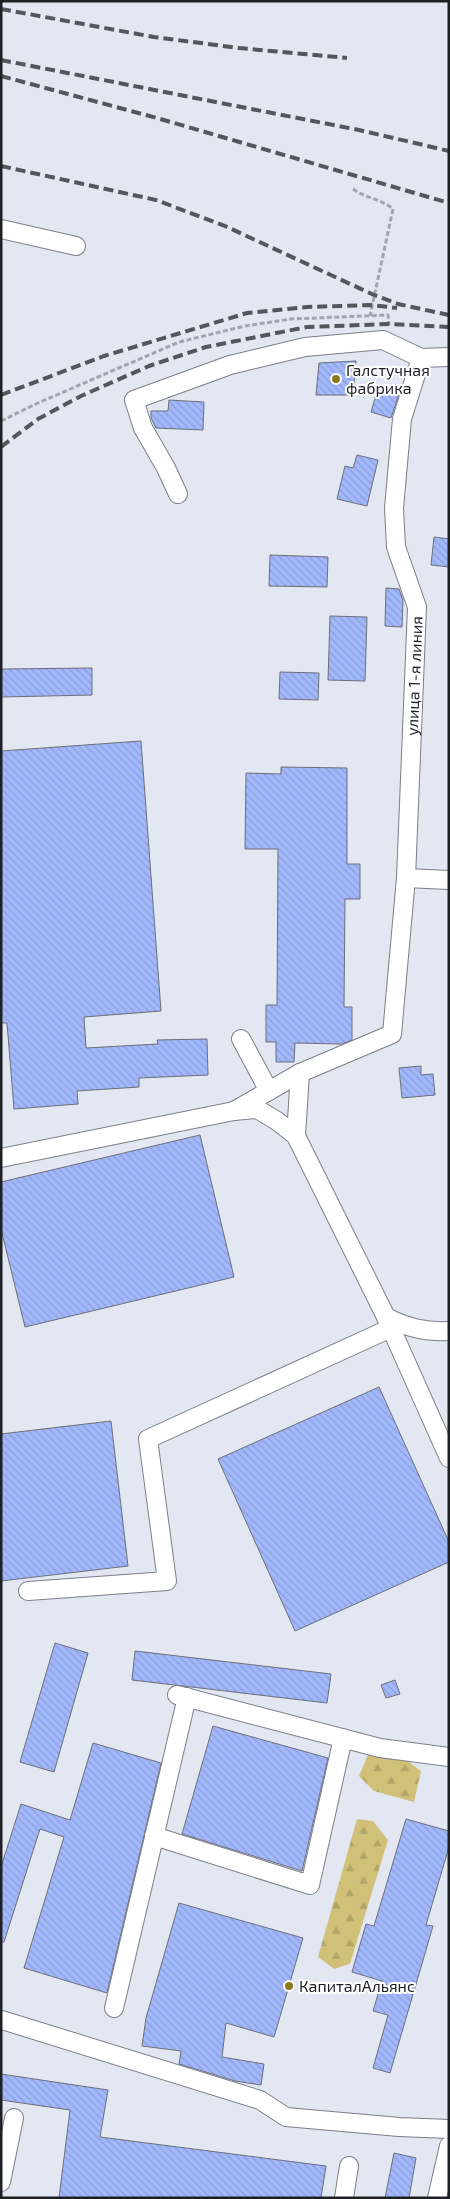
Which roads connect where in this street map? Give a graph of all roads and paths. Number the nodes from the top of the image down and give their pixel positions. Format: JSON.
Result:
{"nodes":[{"id":1,"x":353,"y":189,"type":"dead end"},
{"id":2,"x":1,"y":229,"type":"edge"},
{"id":3,"x":76,"y":246,"type":"dead end"},
{"id":4,"x":370,"y":316,"type":"junction"},
{"id":5,"x":390,"y":330,"type":"dead end"},
{"id":6,"x":449,"y":357,"type":"edge"},
{"id":7,"x":421,"y":358,"type":"junction"},
{"id":8,"x":1,"y":421,"type":"edge"},
{"id":9,"x":178,"y":494,"type":"dead end"},
{"id":10,"x":406,"y":878,"type":"junction"},
{"id":11,"x":449,"y":880,"type":"edge"},
{"id":12,"x":241,"y":1039,"type":"dead end"},
{"id":13,"x":300,"y":1073,"type":"junction"},
{"id":14,"x":269,"y":1091,"type":"junction"},
{"id":15,"x":234,"y":1111,"type":"junction"},
{"id":16,"x":296,"y":1136,"type":"junction"},
{"id":17,"x":1,"y":1158,"type":"edge"},
{"id":18,"x":389,"y":1323,"type":"junction"},
{"id":19,"x":449,"y":1331,"type":"edge"},
{"id":20,"x":449,"y":1458,"type":"edge"},
{"id":21,"x":28,"y":1591,"type":"dead end"},
{"id":22,"x":343,"y":1738,"type":"junction"},
{"id":23,"x":449,"y":1757,"type":"edge"},
{"id":24,"x":154,"y":1836,"type":"junction"},
{"id":25,"x":114,"y":2008,"type":"dead end"},
{"id":26,"x":2,"y":2020,"type":"edge"},
{"id":27,"x":14,"y":2118,"type":"dead end"},
{"id":28,"x":449,"y":2128,"type":"edge"},
{"id":29,"x":449,"y":2146,"type":"edge"},
{"id":30,"x":349,"y":2166,"type":"dead end"},
{"id":31,"x":1,"y":2182,"type":"edge"},
{"id":32,"x":344,"y":2198,"type":"edge"},
{"id":33,"x":437,"y":2198,"type":"edge"}],
"edges":[{"from":1,"to":4,"type":"path"},
{"from":2,"to":3,"type":"street"},
{"from":4,"to":5,"type":"path"},
{"from":4,"to":8,"type":"path"},
{"from":6,"to":7,"type":"street"},
{"from":7,"to":9,"type":"street"},
{"from":7,"to":10,"type":"street","name":"улица 1-я линия"},
{"from":10,"to":11,"type":"street"},
{"from":10,"to":13,"type":"street","name":"улица 1-я линия"},
{"from":12,"to":14,"type":"street"},
{"from":13,"to":14,"type":"street"},
{"from":13,"to":16,"type":"street"},
{"from":14,"to":15,"type":"street"},
{"from":15,"to":16,"type":"street"},
{"from":15,"to":17,"type":"street"},
{"from":16,"to":18,"type":"street"},
{"from":18,"to":19,"type":"street"},
{"from":18,"to":20,"type":"street"},
{"from":18,"to":21,"type":"street"},
{"from":22,"to":23,"type":"street"},
{"from":22,"to":24,"type":"street"},
{"from":22,"to":24,"type":"street"},
{"from":24,"to":25,"type":"street"},
{"from":26,"to":28,"type":"street"},
{"from":27,"to":31,"type":"street"},
{"from":29,"to":33,"type":"street"},
{"from":30,"to":32,"type":"street"}]}
